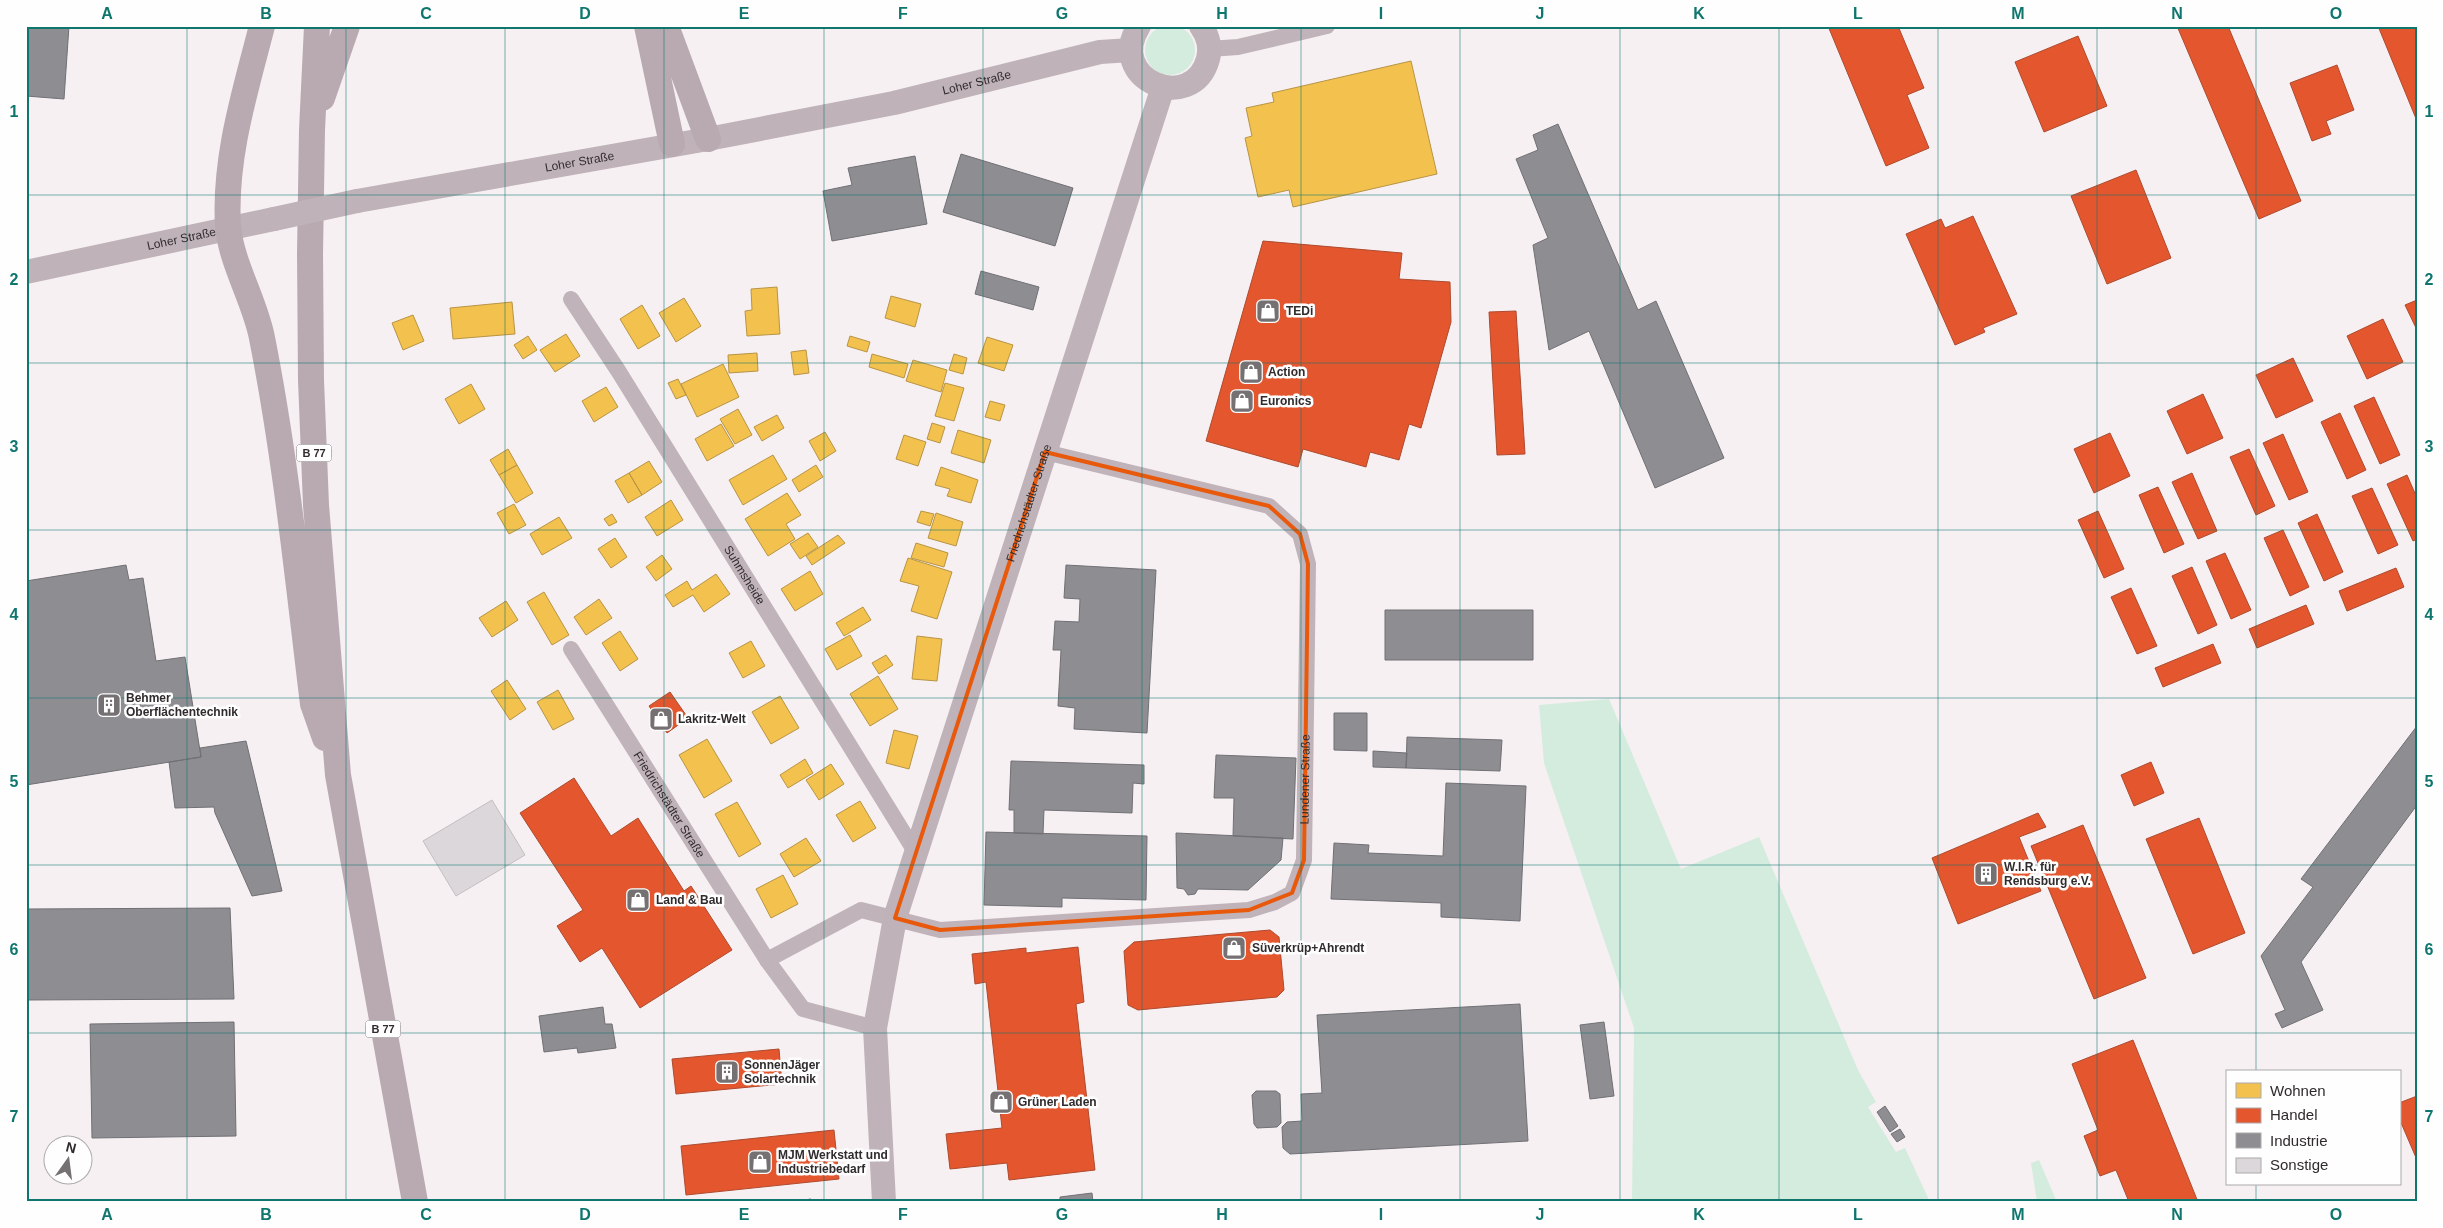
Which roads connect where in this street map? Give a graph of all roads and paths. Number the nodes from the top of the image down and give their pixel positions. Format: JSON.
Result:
{"nodes":[{"id":1,"x":262,"y":26,"type":"edge"},
{"id":2,"x":317,"y":26,"type":"edge"},
{"id":3,"x":347,"y":26,"type":"edge"},
{"id":4,"x":647,"y":26,"type":"edge"},
{"id":5,"x":666,"y":26,"type":"edge"},
{"id":6,"x":1139,"y":26,"type":"edge"},
{"id":7,"x":1201,"y":26,"type":"edge"},
{"id":8,"x":1327,"y":26,"type":"edge"},
{"id":9,"x":1209,"y":49,"type":"junction"},
{"id":10,"x":1132,"y":50,"type":"junction"},
{"id":11,"x":1163,"y":87,"type":"junction"},
{"id":12,"x":312,"y":130,"type":"junction"},
{"id":13,"x":708,"y":139,"type":"junction"},
{"id":14,"x":672,"y":144,"type":"junction"},
{"id":15,"x":228,"y":227,"type":"junction"},
{"id":16,"x":26,"y":272,"type":"edge"},
{"id":17,"x":571,"y":299,"type":"dead end"},
{"id":18,"x":1045,"y":452,"type":"junction"},
{"id":19,"x":572,"y":649,"type":"dead end"},
{"id":20,"x":338,"y":775,"type":"junction"},
{"id":21,"x":916,"y":853,"type":"junction"},
{"id":22,"x":895,"y":918,"type":"junction"},
{"id":23,"x":767,"y":960,"type":"junction"},
{"id":24,"x":875,"y":1028,"type":"junction"},
{"id":25,"x":414,"y":1202,"type":"edge"},
{"id":26,"x":884,"y":1202,"type":"edge"}],
"edges":[{"from":1,"to":15,"type":"main road"},
{"from":2,"to":12,"type":"main road","number":"B 77"},
{"from":3,"to":12,"type":"main road"},
{"from":4,"to":14,"type":"main road"},
{"from":5,"to":13,"type":"main road"},
{"from":6,"to":10,"type":"street"},
{"from":7,"to":9,"type":"street"},
{"from":8,"to":9,"type":"street"},
{"from":9,"to":11,"type":"street"},
{"from":10,"to":11,"type":"street"},
{"from":10,"to":13,"type":"street","name":"Loher Straße"},
{"from":11,"to":18,"type":"street","name":"Friedrichstädter Straße"},
{"from":12,"to":20,"type":"main road","number":"B 77"},
{"from":13,"to":14,"type":"street","name":"Loher Straße"},
{"from":14,"to":15,"type":"street","name":"Loher Straße","bridge":true},
{"from":15,"to":16,"type":"street","name":"Loher Straße"},
{"from":15,"to":20,"type":"main road"},
{"from":17,"to":21,"type":"street","name":"Suhmsheide"},
{"from":18,"to":21,"type":"street","name":"Friedrichstädter Straße"},
{"from":18,"to":22,"type":"street","name":"Lundener Straße"},
{"from":19,"to":23,"type":"street","name":"Friedrichstädter Straße"},
{"from":20,"to":25,"type":"main road","number":"B 77"},
{"from":21,"to":22,"type":"street","name":"Friedrichstädter Straße"},
{"from":22,"to":23,"type":"street"},
{"from":22,"to":24,"type":"street","name":"Friedrichstädter Straße"},
{"from":23,"to":24,"type":"street","name":"Friedrichstädter Straße"},
{"from":24,"to":26,"type":"street","name":"Friedrichstädter Straße"}]}
